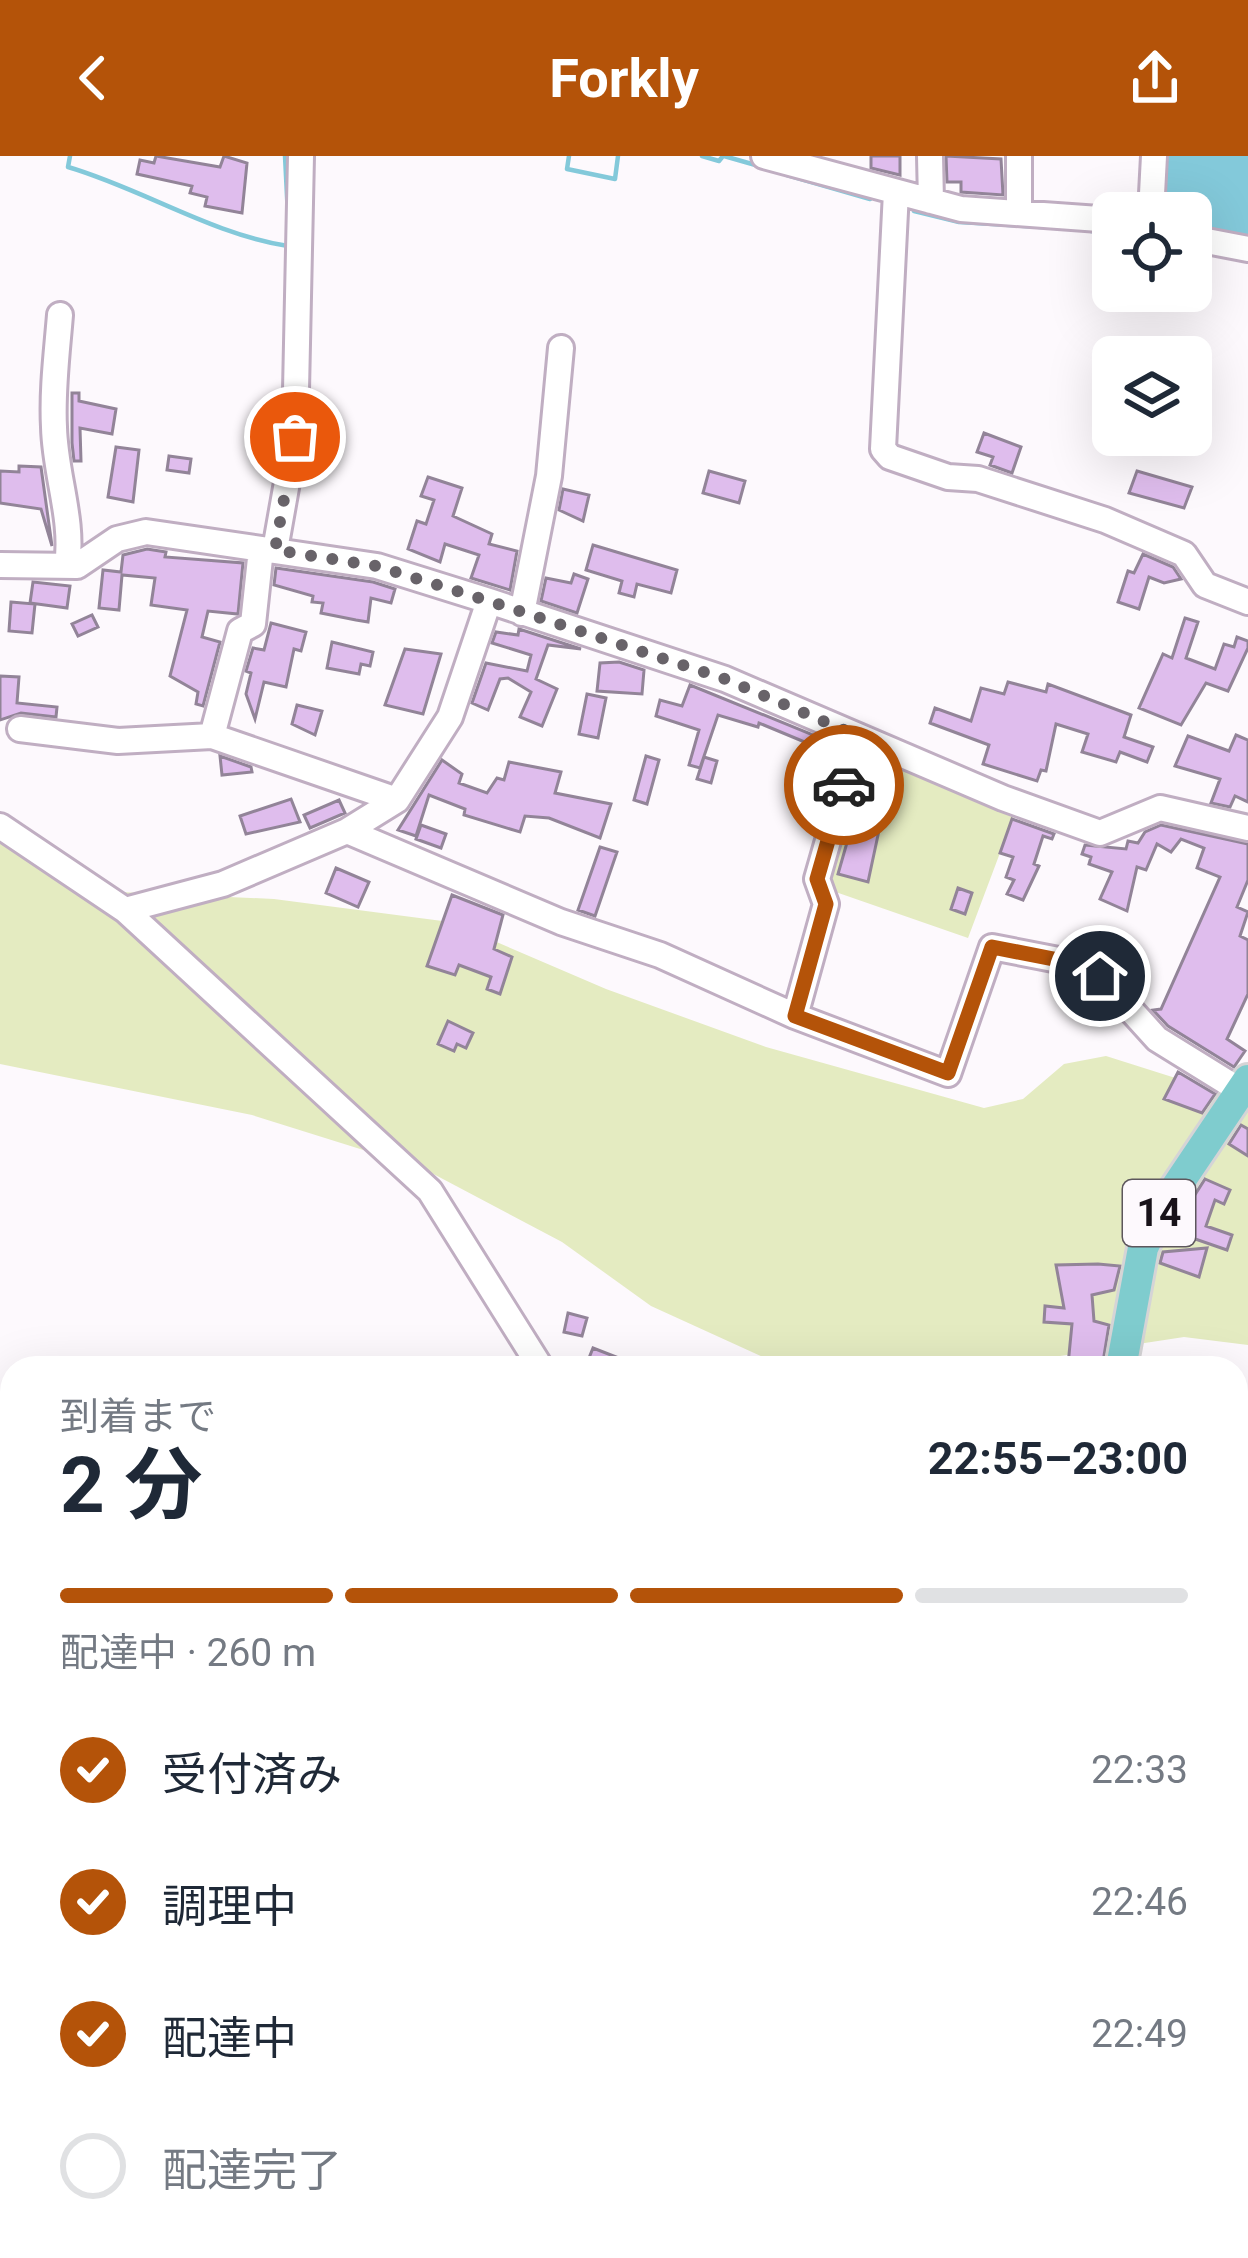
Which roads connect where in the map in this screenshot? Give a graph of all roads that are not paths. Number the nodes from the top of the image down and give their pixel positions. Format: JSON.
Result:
{"nodes":[{"id":1,"x":301,"y":156,"type":"edge"},
{"id":2,"x":764,"y":156,"type":"edge"},
{"id":3,"x":930,"y":156,"type":"edge"},
{"id":4,"x":1019,"y":156,"type":"edge"},
{"id":5,"x":1154,"y":156,"type":"edge"},
{"id":6,"x":843,"y":167,"type":"edge"},
{"id":7,"x":896,"y":192,"type":"junction"},
{"id":8,"x":1152,"y":192,"type":"edge"},
{"id":9,"x":931,"y":201,"type":"junction"},
{"id":10,"x":1019,"y":211,"type":"junction"},
{"id":11,"x":1092,"y":218,"type":"edge"},
{"id":12,"x":1212,"y":242,"type":"edge"},
{"id":13,"x":1248,"y":249,"type":"edge"},
{"id":14,"x":60,"y":314,"type":"dead end"},
{"id":15,"x":561,"y":348,"type":"dead end"},
{"id":16,"x":72,"y":530,"type":"junction"},
{"id":17,"x":117,"y":539,"type":"junction"},
{"id":18,"x":268,"y":550,"type":"junction"},
{"id":19,"x":0,"y":565,"type":"edge"},
{"id":20,"x":67,"y":566,"type":"junction"},
{"id":21,"x":489,"y":601,"type":"junction"},
{"id":22,"x":1248,"y":602,"type":"edge"},
{"id":23,"x":522,"y":613,"type":"junction"},
{"id":24,"x":20,"y":729,"type":"dead end"},
{"id":25,"x":212,"y":736,"type":"junction"},
{"id":26,"x":858,"y":736,"type":"junction"},
{"id":27,"x":398,"y":800,"type":"junction"},
{"id":28,"x":0,"y":826,"type":"edge"},
{"id":29,"x":1248,"y":828,"type":"edge"},
{"id":30,"x":346,"y":831,"type":"junction"},
{"id":31,"x":124,"y":910,"type":"junction"},
{"id":32,"x":795,"y":1016,"type":"junction"},
{"id":33,"x":1244,"y":1086,"type":"edge"},
{"id":34,"x":533,"y":1356,"type":"edge"},
{"id":35,"x":1122,"y":1356,"type":"edge"}],
"edges":[{"from":1,"to":18,"type":"street"},
{"from":2,"to":6,"type":"street"},
{"from":3,"to":9,"type":"street"},
{"from":4,"to":10,"type":"street"},
{"from":5,"to":8,"type":"street"},
{"from":6,"to":7,"type":"street"},
{"from":7,"to":9,"type":"street"},
{"from":7,"to":22,"type":"street"},
{"from":9,"to":10,"type":"street"},
{"from":10,"to":11,"type":"street"},
{"from":12,"to":13,"type":"street"},
{"from":14,"to":16,"type":"street"},
{"from":15,"to":23,"type":"street"},
{"from":16,"to":17,"type":"street"},
{"from":16,"to":20,"type":"street"},
{"from":17,"to":18,"type":"street"},
{"from":17,"to":20,"type":"street"},
{"from":18,"to":21,"type":"street"},
{"from":18,"to":25,"type":"street"},
{"from":19,"to":20,"type":"street"},
{"from":21,"to":23,"type":"street"},
{"from":21,"to":27,"type":"street"},
{"from":23,"to":26,"type":"street"},
{"from":24,"to":25,"type":"street"},
{"from":25,"to":27,"type":"street"},
{"from":26,"to":29,"type":"street"},
{"from":26,"to":32,"type":"street"},
{"from":27,"to":30,"type":"street"},
{"from":28,"to":31,"type":"street"},
{"from":30,"to":31,"type":"street"},
{"from":30,"to":32,"type":"street"},
{"from":31,"to":34,"type":"street"},
{"from":32,"to":33,"type":"street"},
{"from":33,"to":35,"type":"main road","number":"14"}]}
